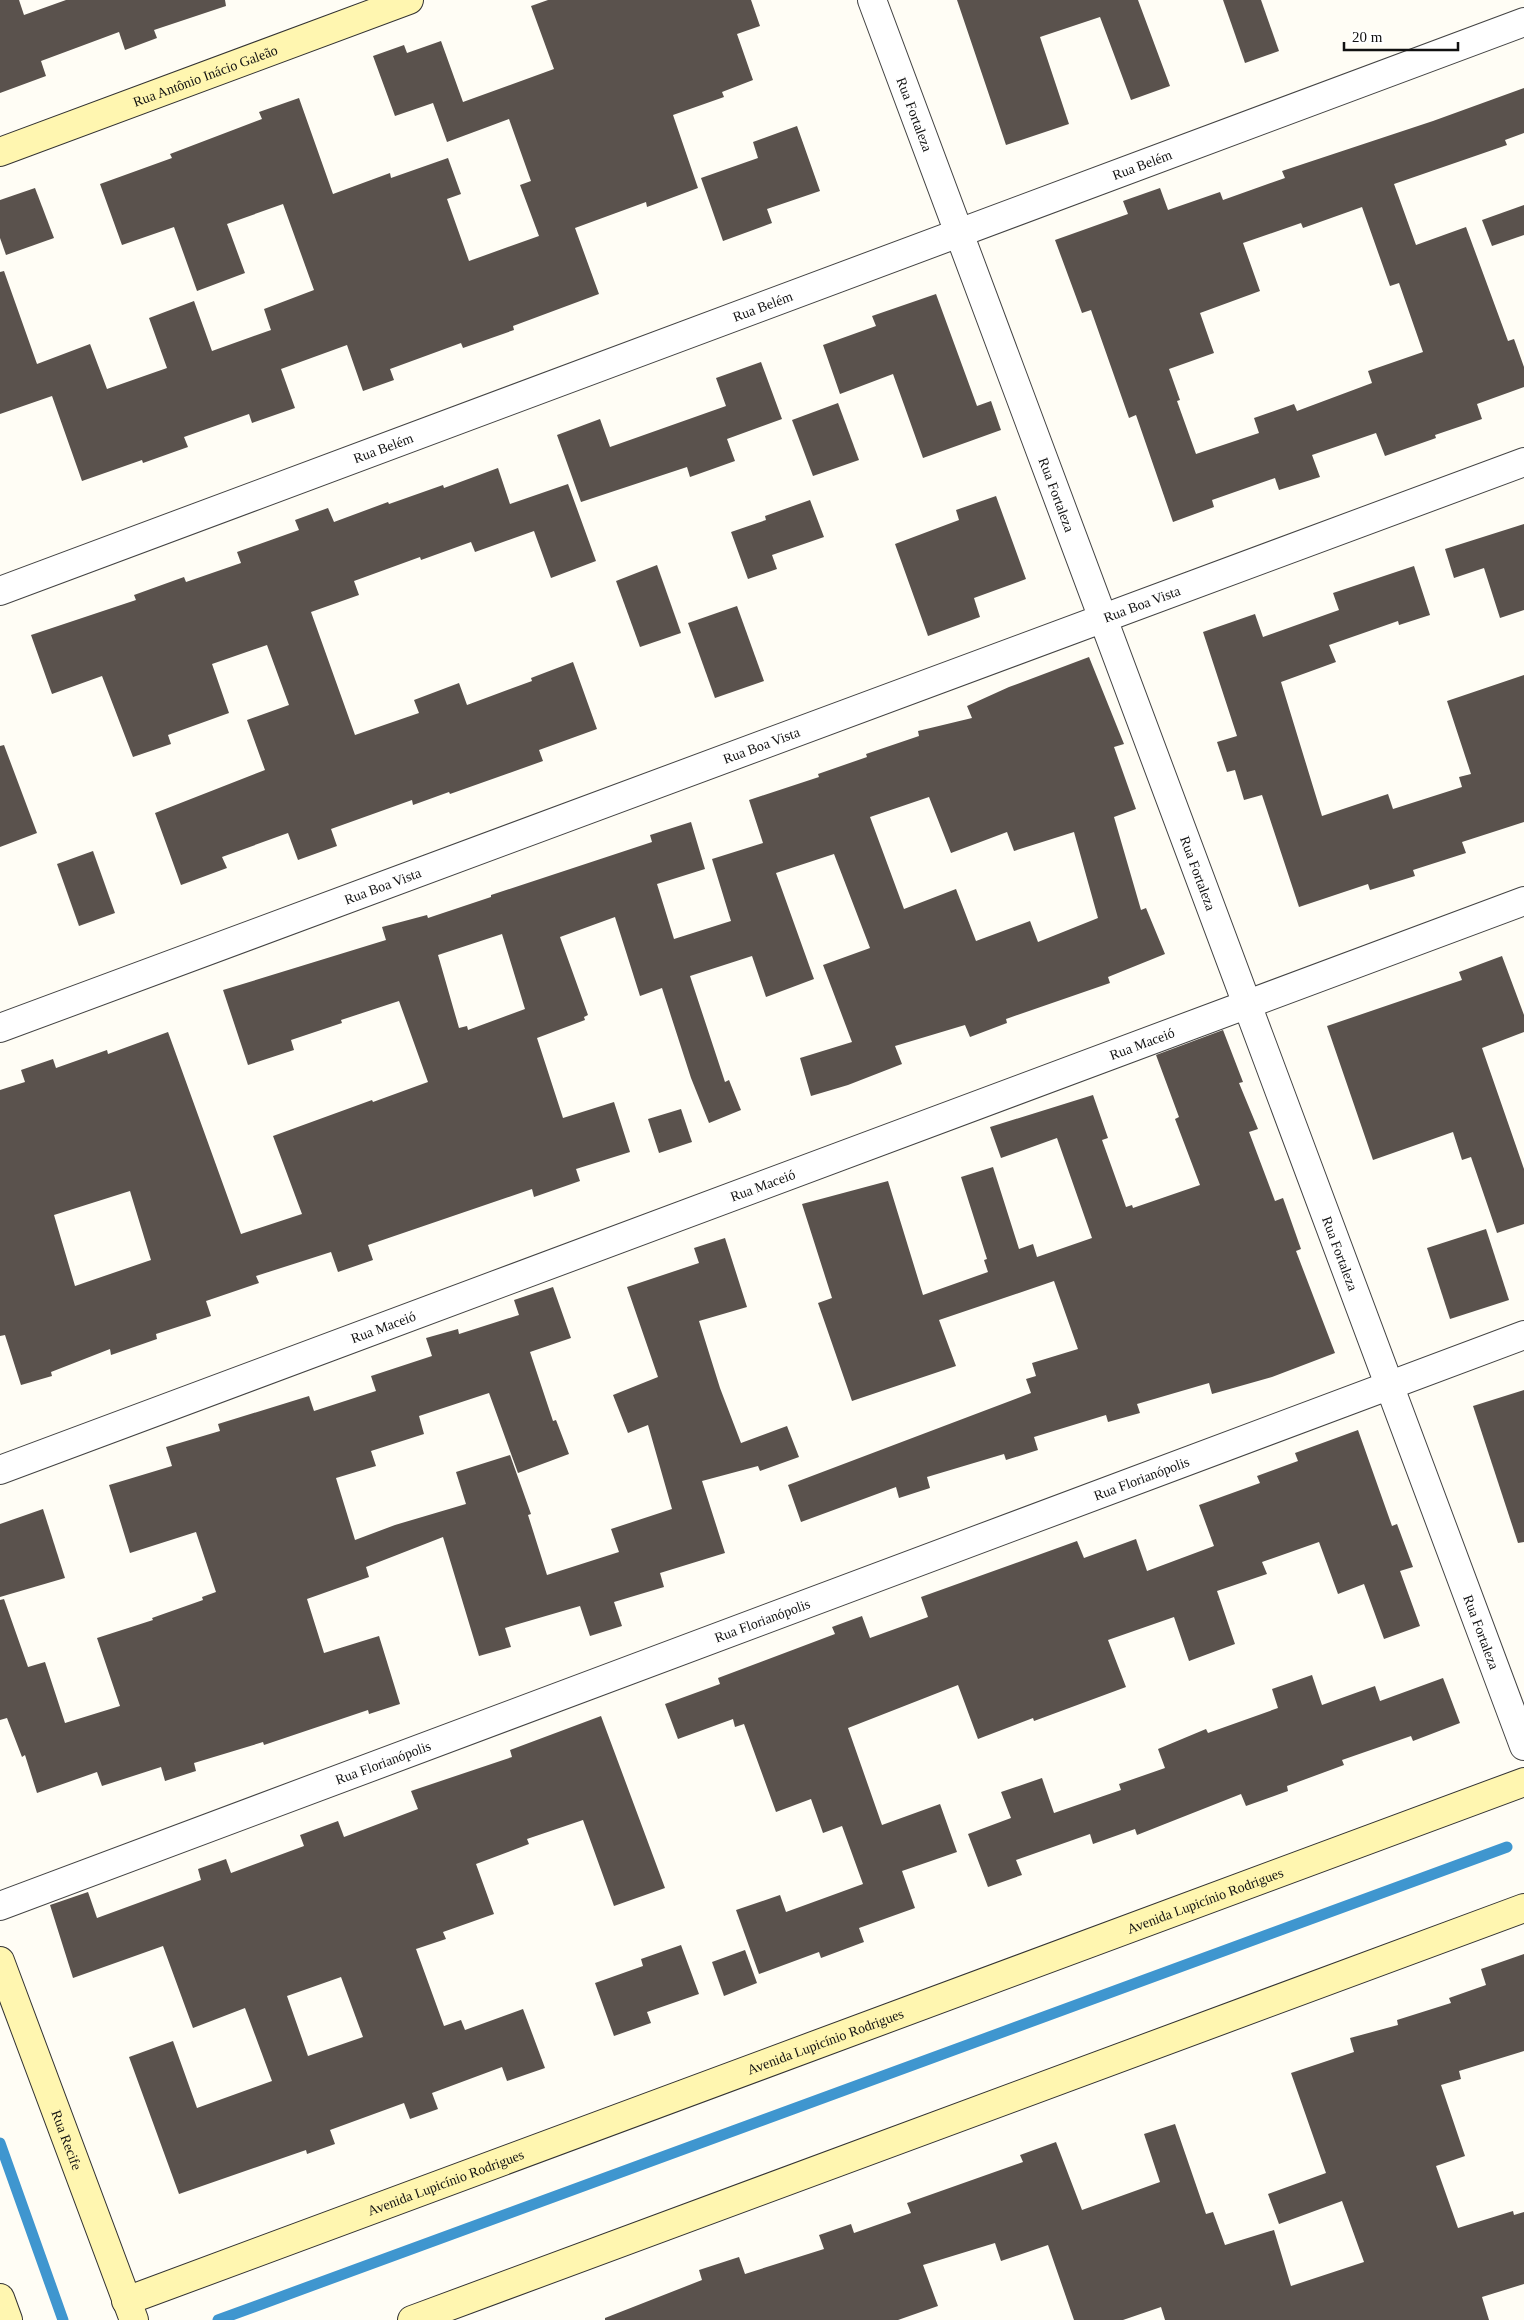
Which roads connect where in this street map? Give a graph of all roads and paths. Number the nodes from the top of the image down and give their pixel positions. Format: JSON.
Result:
{"nodes":[{"id":1,"x":409,"y":0,"type":"edge"},
{"id":2,"x":872,"y":0,"type":"edge"},
{"id":3,"x":1524,"y":22,"type":"edge"},
{"id":4,"x":0,"y":152,"type":"edge"},
{"id":5,"x":960,"y":233,"type":"junction"},
{"id":6,"x":1524,"y":462,"type":"edge"},
{"id":7,"x":0,"y":591,"type":"edge"},
{"id":8,"x":1103,"y":618,"type":"junction"},
{"id":9,"x":1524,"y":901,"type":"edge"},
{"id":10,"x":1247,"y":1004,"type":"junction"},
{"id":11,"x":0,"y":1028,"type":"edge"},
{"id":12,"x":1524,"y":1335,"type":"edge"},
{"id":13,"x":1390,"y":1385,"type":"junction"},
{"id":14,"x":0,"y":1470,"type":"edge"},
{"id":15,"x":1524,"y":1746,"type":"edge"},
{"id":16,"x":1524,"y":1782,"type":"edge"},
{"id":17,"x":0,"y":1906,"type":"edge"},
{"id":18,"x":1524,"y":1908,"type":"edge"},
{"id":19,"x":0,"y":1961,"type":"edge"},
{"id":20,"x":0,"y":2298,"type":"edge"},
{"id":21,"x":130,"y":2310,"type":"edge"},
{"id":22,"x":8,"y":2320,"type":"edge"},
{"id":23,"x":412,"y":2320,"type":"edge"}],
"edges":[{"from":1,"to":4,"type":"street","name":"Rua Antônio Inácio Galeão"},
{"from":2,"to":5,"type":"street","name":"Rua Fortaleza"},
{"from":3,"to":5,"type":"street","name":"Rua Belém"},
{"from":5,"to":7,"type":"street","name":"Rua Belém"},
{"from":5,"to":8,"type":"street","name":"Rua Fortaleza"},
{"from":6,"to":8,"type":"street","name":"Rua Boa Vista"},
{"from":8,"to":10,"type":"street","name":"Rua Fortaleza"},
{"from":8,"to":11,"type":"street","name":"Rua Boa Vista"},
{"from":9,"to":10,"type":"street","name":"Rua Maceió"},
{"from":10,"to":13,"type":"street","name":"Rua Fortaleza"},
{"from":10,"to":14,"type":"street","name":"Rua Maceió"},
{"from":12,"to":13,"type":"street","name":"Rua Florianópolis"},
{"from":13,"to":15,"type":"street","name":"Rua Fortaleza"},
{"from":13,"to":17,"type":"street","name":"Rua Florianópolis"},
{"from":16,"to":21,"type":"street","name":"Avenida Lupicínio Rodrigues"},
{"from":18,"to":23,"type":"street"},
{"from":19,"to":21,"type":"street","name":"Rua Recife"},
{"from":20,"to":22,"type":"street"}]}
